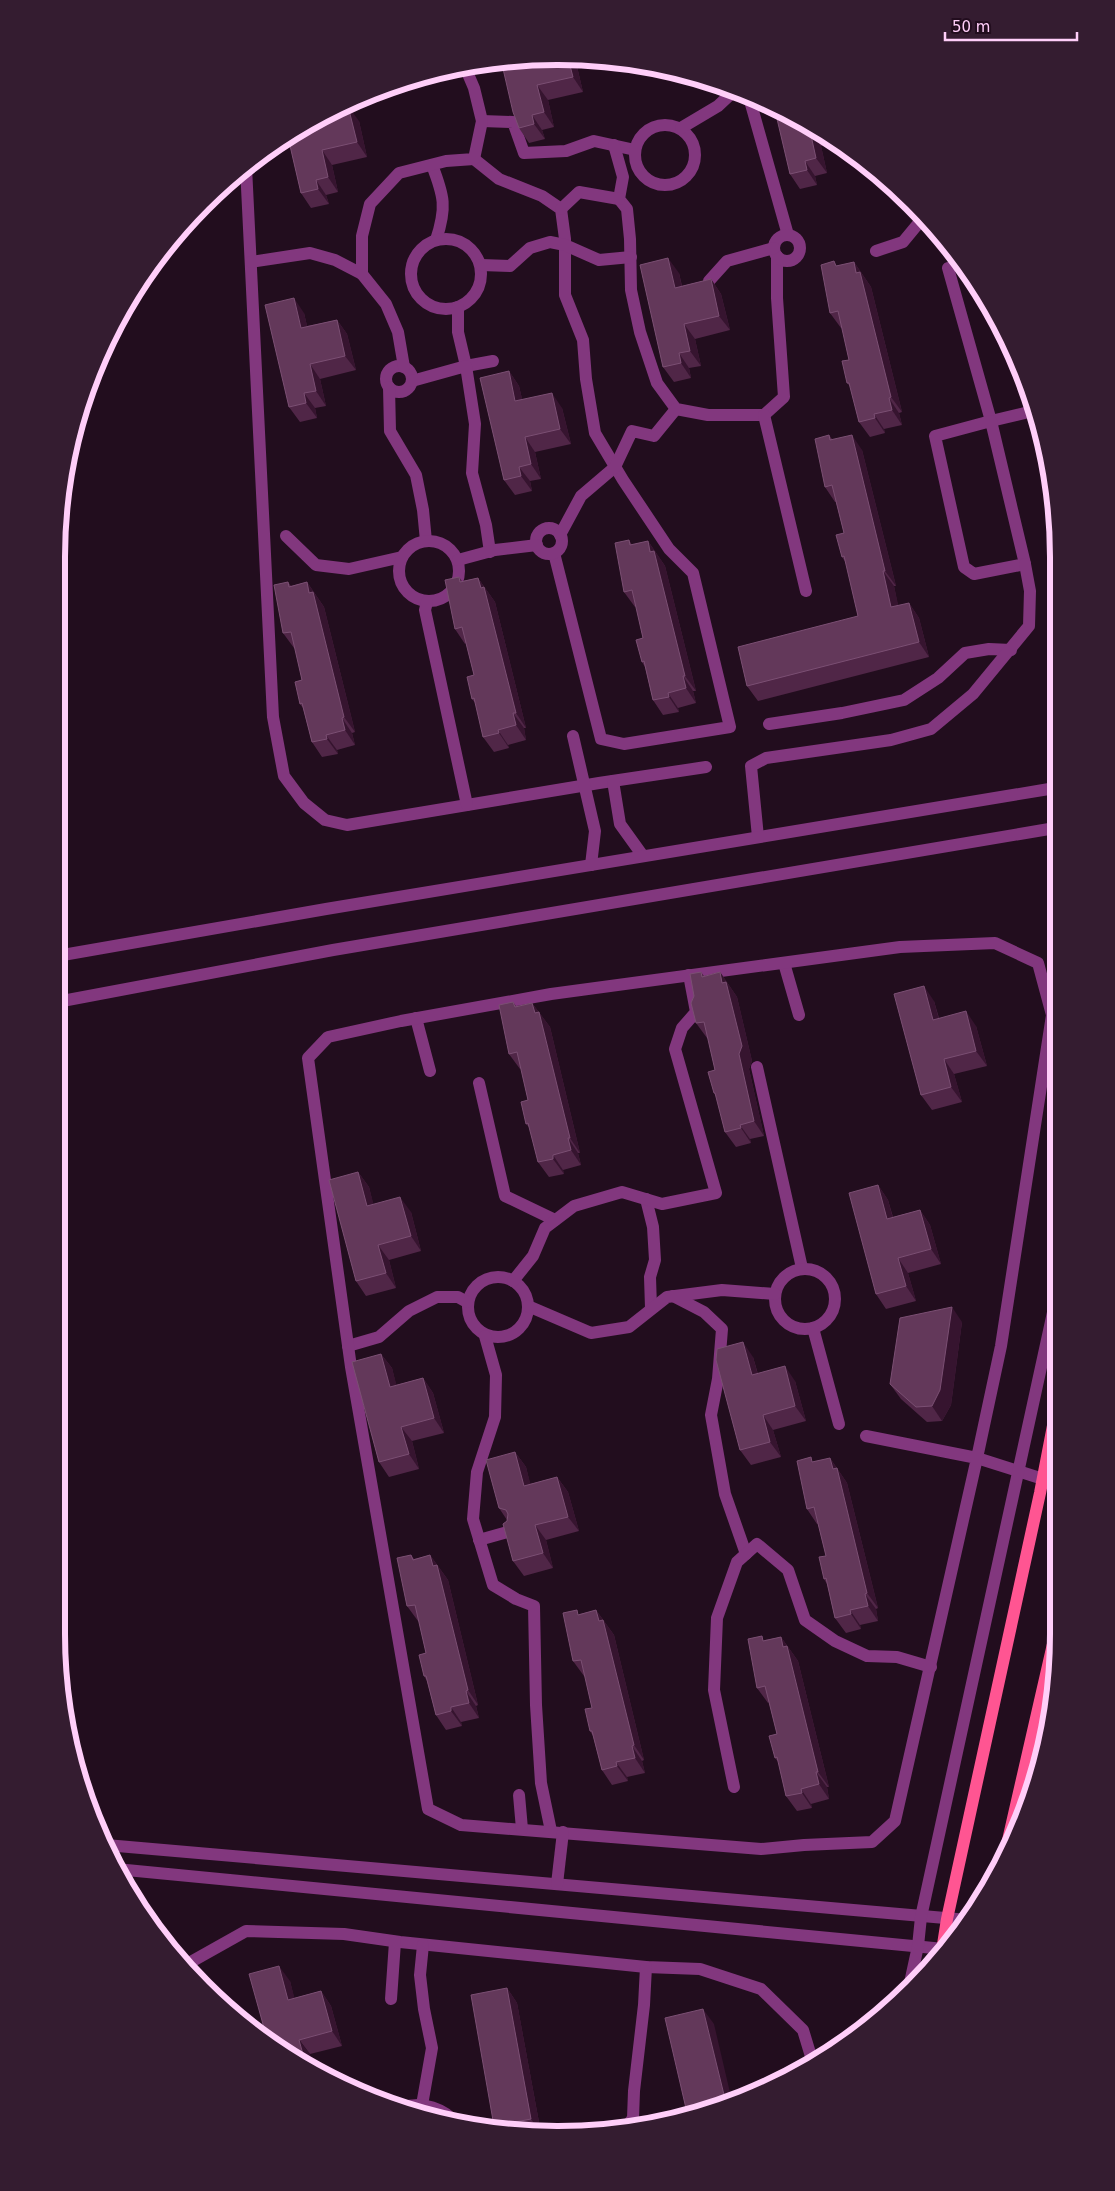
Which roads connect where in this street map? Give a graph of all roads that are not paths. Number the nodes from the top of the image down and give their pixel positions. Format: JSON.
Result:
{"nodes":[{"id":1,"x":468,"y":73,"type":"edge"},
{"id":2,"x":729,"y":96,"type":"edge"},
{"id":3,"x":751,"y":105,"type":"edge"},
{"id":4,"x":482,"y":121,"type":"junction"},
{"id":5,"x":681,"y":128,"type":"junction"},
{"id":6,"x":614,"y":145,"type":"junction"},
{"id":7,"x":635,"y":150,"type":"junction"},
{"id":8,"x":474,"y":159,"type":"junction"},
{"id":9,"x":432,"y":165,"type":"junction"},
{"id":10,"x":246,"y":176,"type":"edge"},
{"id":11,"x":619,"y":199,"type":"junction"},
{"id":12,"x":561,"y":209,"type":"junction"},
{"id":13,"x":919,"y":223,"type":"edge"},
{"id":14,"x":788,"y":235,"type":"junction"},
{"id":15,"x":436,"y":240,"type":"junction"},
{"id":16,"x":565,"y":245,"type":"junction"},
{"id":17,"x":776,"y":252,"type":"junction"},
{"id":18,"x":876,"y":252,"type":"dead end"},
{"id":19,"x":631,"y":257,"type":"junction"},
{"id":20,"x":251,"y":262,"type":"junction"},
{"id":21,"x":481,"y":265,"type":"junction"},
{"id":22,"x":948,"y":268,"type":"dead end"},
{"id":23,"x":362,"y":274,"type":"junction"},
{"id":24,"x":709,"y":281,"type":"edge"},
{"id":25,"x":458,"y":308,"type":"junction"},
{"id":26,"x":493,"y":361,"type":"dead end"},
{"id":27,"x":466,"y":366,"type":"junction"},
{"id":28,"x":404,"y":367,"type":"junction"},
{"id":29,"x":412,"y":380,"type":"junction"},
{"id":30,"x":389,"y":386,"type":"junction"},
{"id":31,"x":676,"y":409,"type":"junction"},
{"id":32,"x":1028,"y":412,"type":"edge"},
{"id":33,"x":764,"y":414,"type":"junction"},
{"id":34,"x":991,"y":421,"type":"junction"},
{"id":35,"x":616,"y":467,"type":"junction"},
{"id":36,"x":560,"y":535,"type":"junction"},
{"id":37,"x":286,"y":536,"type":"dead end"},
{"id":38,"x":426,"y":541,"type":"junction"},
{"id":39,"x":536,"y":545,"type":"junction"},
{"id":40,"x":490,"y":552,"type":"junction"},
{"id":41,"x":554,"y":553,"type":"junction"},
{"id":42,"x":402,"y":557,"type":"junction"},
{"id":43,"x":458,"y":560,"type":"junction"},
{"id":44,"x":1025,"y":564,"type":"junction"},
{"id":45,"x":806,"y":591,"type":"dead end"},
{"id":46,"x":427,"y":602,"type":"junction"},
{"id":47,"x":1011,"y":650,"type":"junction"},
{"id":48,"x":769,"y":724,"type":"dead end"},
{"id":49,"x":572,"y":736,"type":"dead end"},
{"id":50,"x":706,"y":767,"type":"dead end"},
{"id":51,"x":613,"y":780,"type":"junction"},
{"id":52,"x":585,"y":785,"type":"junction"},
{"id":53,"x":1050,"y":789,"type":"edge"},
{"id":54,"x":467,"y":805,"type":"junction"},
{"id":55,"x":1050,"y":829,"type":"edge"},
{"id":56,"x":758,"y":837,"type":"junction"},
{"id":57,"x":644,"y":856,"type":"junction"},
{"id":58,"x":591,"y":865,"type":"junction"},
{"id":59,"x":65,"y":955,"type":"edge"},
{"id":60,"x":784,"y":963,"type":"junction"},
{"id":61,"x":689,"y":976,"type":"junction"},
{"id":62,"x":65,"y":1000,"type":"edge"},
{"id":63,"x":1050,"y":1008,"type":"edge"},
{"id":64,"x":799,"y":1015,"type":"dead end"},
{"id":65,"x":416,"y":1018,"type":"junction"},
{"id":66,"x":1050,"y":1028,"type":"edge"},
{"id":67,"x":757,"y":1067,"type":"dead end"},
{"id":68,"x":430,"y":1071,"type":"dead end"},
{"id":69,"x":479,"y":1083,"type":"dead end"},
{"id":70,"x":646,"y":1199,"type":"junction"},
{"id":71,"x":555,"y":1220,"type":"junction"},
{"id":72,"x":802,"y":1268,"type":"junction"},
{"id":73,"x":513,"y":1281,"type":"junction"},
{"id":74,"x":775,"y":1294,"type":"junction"},
{"id":75,"x":673,"y":1296,"type":"junction"},
{"id":76,"x":467,"y":1302,"type":"junction"},
{"id":77,"x":528,"y":1306,"type":"junction"},
{"id":78,"x":651,"y":1308,"type":"junction"},
{"id":79,"x":813,"y":1328,"type":"junction"},
{"id":80,"x":1050,"y":1328,"type":"edge"},
{"id":81,"x":485,"y":1336,"type":"junction"},
{"id":82,"x":348,"y":1346,"type":"junction"},
{"id":83,"x":838,"y":1424,"type":"dead end"},
{"id":84,"x":866,"y":1436,"type":"dead end"},
{"id":85,"x":1050,"y":1440,"type":"edge"},
{"id":86,"x":978,"y":1458,"type":"junction"},
{"id":87,"x":1020,"y":1472,"type":"junction"},
{"id":88,"x":1042,"y":1479,"type":"junction"},
{"id":89,"x":511,"y":1531,"type":"edge"},
{"id":90,"x":479,"y":1540,"type":"junction"},
{"id":91,"x":746,"y":1554,"type":"junction"},
{"id":92,"x":1049,"y":1661,"type":"edge"},
{"id":93,"x":931,"y":1667,"type":"junction"},
{"id":94,"x":734,"y":1787,"type":"dead end"},
{"id":95,"x":519,"y":1795,"type":"dead end"},
{"id":96,"x":1011,"y":1825,"type":"edge"},
{"id":97,"x":522,"y":1829,"type":"junction"},
{"id":98,"x":557,"y":1832,"type":"junction"},
{"id":99,"x":113,"y":1846,"type":"edge"},
{"id":100,"x":126,"y":1870,"type":"edge"},
{"id":101,"x":557,"y":1884,"type":"junction"},
{"id":102,"x":921,"y":1916,"type":"junction"},
{"id":103,"x":947,"y":1919,"type":"junction"},
{"id":104,"x":958,"y":1920,"type":"edge"},
{"id":105,"x":945,"y":1937,"type":"edge"},
{"id":106,"x":395,"y":1942,"type":"junction"},
{"id":107,"x":423,"y":1945,"type":"junction"},
{"id":108,"x":918,"y":1946,"type":"junction"},
{"id":109,"x":935,"y":1949,"type":"edge"},
{"id":110,"x":191,"y":1962,"type":"edge"},
{"id":111,"x":646,"y":1967,"type":"junction"},
{"id":112,"x":911,"y":1976,"type":"edge"},
{"id":113,"x":391,"y":1999,"type":"dead end"},
{"id":114,"x":811,"y":2056,"type":"edge"},
{"id":115,"x":422,"y":2105,"type":"junction"},
{"id":116,"x":418,"y":2106,"type":"edge"},
{"id":117,"x":444,"y":2113,"type":"edge"},
{"id":118,"x":631,"y":2121,"type":"edge"}],
"edges":[{"from":1,"to":4,"type":"street"},
{"from":2,"to":5,"type":"street"},
{"from":3,"to":14,"type":"street"},
{"from":4,"to":6,"type":"street"},
{"from":4,"to":8,"type":"street"},
{"from":5,"to":7,"type":"street"},
{"from":5,"to":7,"type":"street"},
{"from":6,"to":7,"type":"street"},
{"from":6,"to":11,"type":"street"},
{"from":8,"to":9,"type":"street"},
{"from":8,"to":12,"type":"street"},
{"from":9,"to":15,"type":"street"},
{"from":9,"to":23,"type":"street"},
{"from":10,"to":20,"type":"street"},
{"from":11,"to":12,"type":"street"},
{"from":11,"to":19,"type":"street"},
{"from":12,"to":16,"type":"street"},
{"from":13,"to":18,"type":"street"},
{"from":14,"to":17,"type":"street"},
{"from":14,"to":17,"type":"street"},
{"from":15,"to":21,"type":"street"},
{"from":15,"to":25,"type":"street"},
{"from":16,"to":19,"type":"street"},
{"from":16,"to":21,"type":"street"},
{"from":16,"to":35,"type":"street"},
{"from":17,"to":24,"type":"street"},
{"from":17,"to":33,"type":"street"},
{"from":19,"to":31,"type":"street"},
{"from":20,"to":23,"type":"street"},
{"from":20,"to":54,"type":"street"},
{"from":21,"to":25,"type":"street"},
{"from":22,"to":34,"type":"street"},
{"from":23,"to":28,"type":"street"},
{"from":25,"to":27,"type":"street"},
{"from":26,"to":27,"type":"street"},
{"from":27,"to":29,"type":"street"},
{"from":27,"to":40,"type":"street"},
{"from":28,"to":29,"type":"street"},
{"from":28,"to":30,"type":"street"},
{"from":29,"to":30,"type":"street"},
{"from":30,"to":38,"type":"street"},
{"from":31,"to":33,"type":"street"},
{"from":31,"to":35,"type":"street"},
{"from":32,"to":34,"type":"street"},
{"from":33,"to":45,"type":"street"},
{"from":34,"to":44,"type":"street"},
{"from":34,"to":44,"type":"street"},
{"from":35,"to":36,"type":"street"},
{"from":35,"to":41,"type":"street"},
{"from":36,"to":39,"type":"street"},
{"from":36,"to":41,"type":"street"},
{"from":37,"to":42,"type":"street"},
{"from":38,"to":42,"type":"street"},
{"from":38,"to":43,"type":"street"},
{"from":39,"to":40,"type":"street"},
{"from":39,"to":41,"type":"street"},
{"from":40,"to":43,"type":"street"},
{"from":42,"to":46,"type":"street"},
{"from":43,"to":46,"type":"street"},
{"from":44,"to":47,"type":"street"},
{"from":46,"to":54,"type":"street"},
{"from":47,"to":48,"type":"street"},
{"from":47,"to":56,"type":"street"},
{"from":49,"to":52,"type":"street"},
{"from":50,"to":51,"type":"street"},
{"from":51,"to":52,"type":"street"},
{"from":51,"to":57,"type":"street"},
{"from":52,"to":54,"type":"street"},
{"from":52,"to":58,"type":"street"},
{"from":53,"to":56,"type":"street"},
{"from":55,"to":62,"type":"street"},
{"from":56,"to":57,"type":"street"},
{"from":57,"to":58,"type":"street"},
{"from":58,"to":59,"type":"street"},
{"from":60,"to":61,"type":"street"},
{"from":60,"to":63,"type":"street"},
{"from":60,"to":64,"type":"street"},
{"from":61,"to":65,"type":"street"},
{"from":61,"to":70,"type":"street"},
{"from":65,"to":68,"type":"street"},
{"from":65,"to":82,"type":"street"},
{"from":66,"to":86,"type":"street"},
{"from":67,"to":72,"type":"street"},
{"from":69,"to":71,"type":"street"},
{"from":70,"to":71,"type":"street"},
{"from":70,"to":78,"type":"street"},
{"from":71,"to":73,"type":"street"},
{"from":72,"to":74,"type":"street"},
{"from":72,"to":79,"type":"street"},
{"from":73,"to":76,"type":"street"},
{"from":73,"to":77,"type":"street"},
{"from":74,"to":75,"type":"street"},
{"from":74,"to":79,"type":"street"},
{"from":75,"to":78,"type":"street"},
{"from":75,"to":91,"type":"street"},
{"from":76,"to":81,"type":"street"},
{"from":76,"to":82,"type":"street"},
{"from":77,"to":78,"type":"street"},
{"from":77,"to":81,"type":"street"},
{"from":79,"to":83,"type":"street"},
{"from":80,"to":87,"type":"street"},
{"from":81,"to":90,"type":"street"},
{"from":82,"to":97,"type":"street"},
{"from":84,"to":86,"type":"street"},
{"from":85,"to":88,"type":"main road"},
{"from":86,"to":87,"type":"street"},
{"from":86,"to":93,"type":"street"},
{"from":87,"to":88,"type":"street"},
{"from":87,"to":102,"type":"street"},
{"from":88,"to":103,"type":"main road"},
{"from":89,"to":90,"type":"street"},
{"from":90,"to":98,"type":"street"},
{"from":91,"to":93,"type":"street"},
{"from":91,"to":94,"type":"street"},
{"from":92,"to":96,"type":"main road"},
{"from":93,"to":98,"type":"street"},
{"from":95,"to":97,"type":"street"},
{"from":97,"to":98,"type":"street"},
{"from":98,"to":101,"type":"street"},
{"from":99,"to":101,"type":"street"},
{"from":100,"to":108,"type":"street"},
{"from":101,"to":102,"type":"street"},
{"from":102,"to":103,"type":"street"},
{"from":102,"to":108,"type":"street"},
{"from":103,"to":104,"type":"street"},
{"from":103,"to":105,"type":"main road"},
{"from":106,"to":107,"type":"street"},
{"from":106,"to":110,"type":"street"},
{"from":106,"to":113,"type":"street"},
{"from":107,"to":111,"type":"street"},
{"from":107,"to":115,"type":"street"},
{"from":108,"to":109,"type":"street"},
{"from":108,"to":112,"type":"street"},
{"from":111,"to":114,"type":"street"},
{"from":111,"to":118,"type":"street"},
{"from":115,"to":116,"type":"street"},
{"from":115,"to":117,"type":"street"}]}
